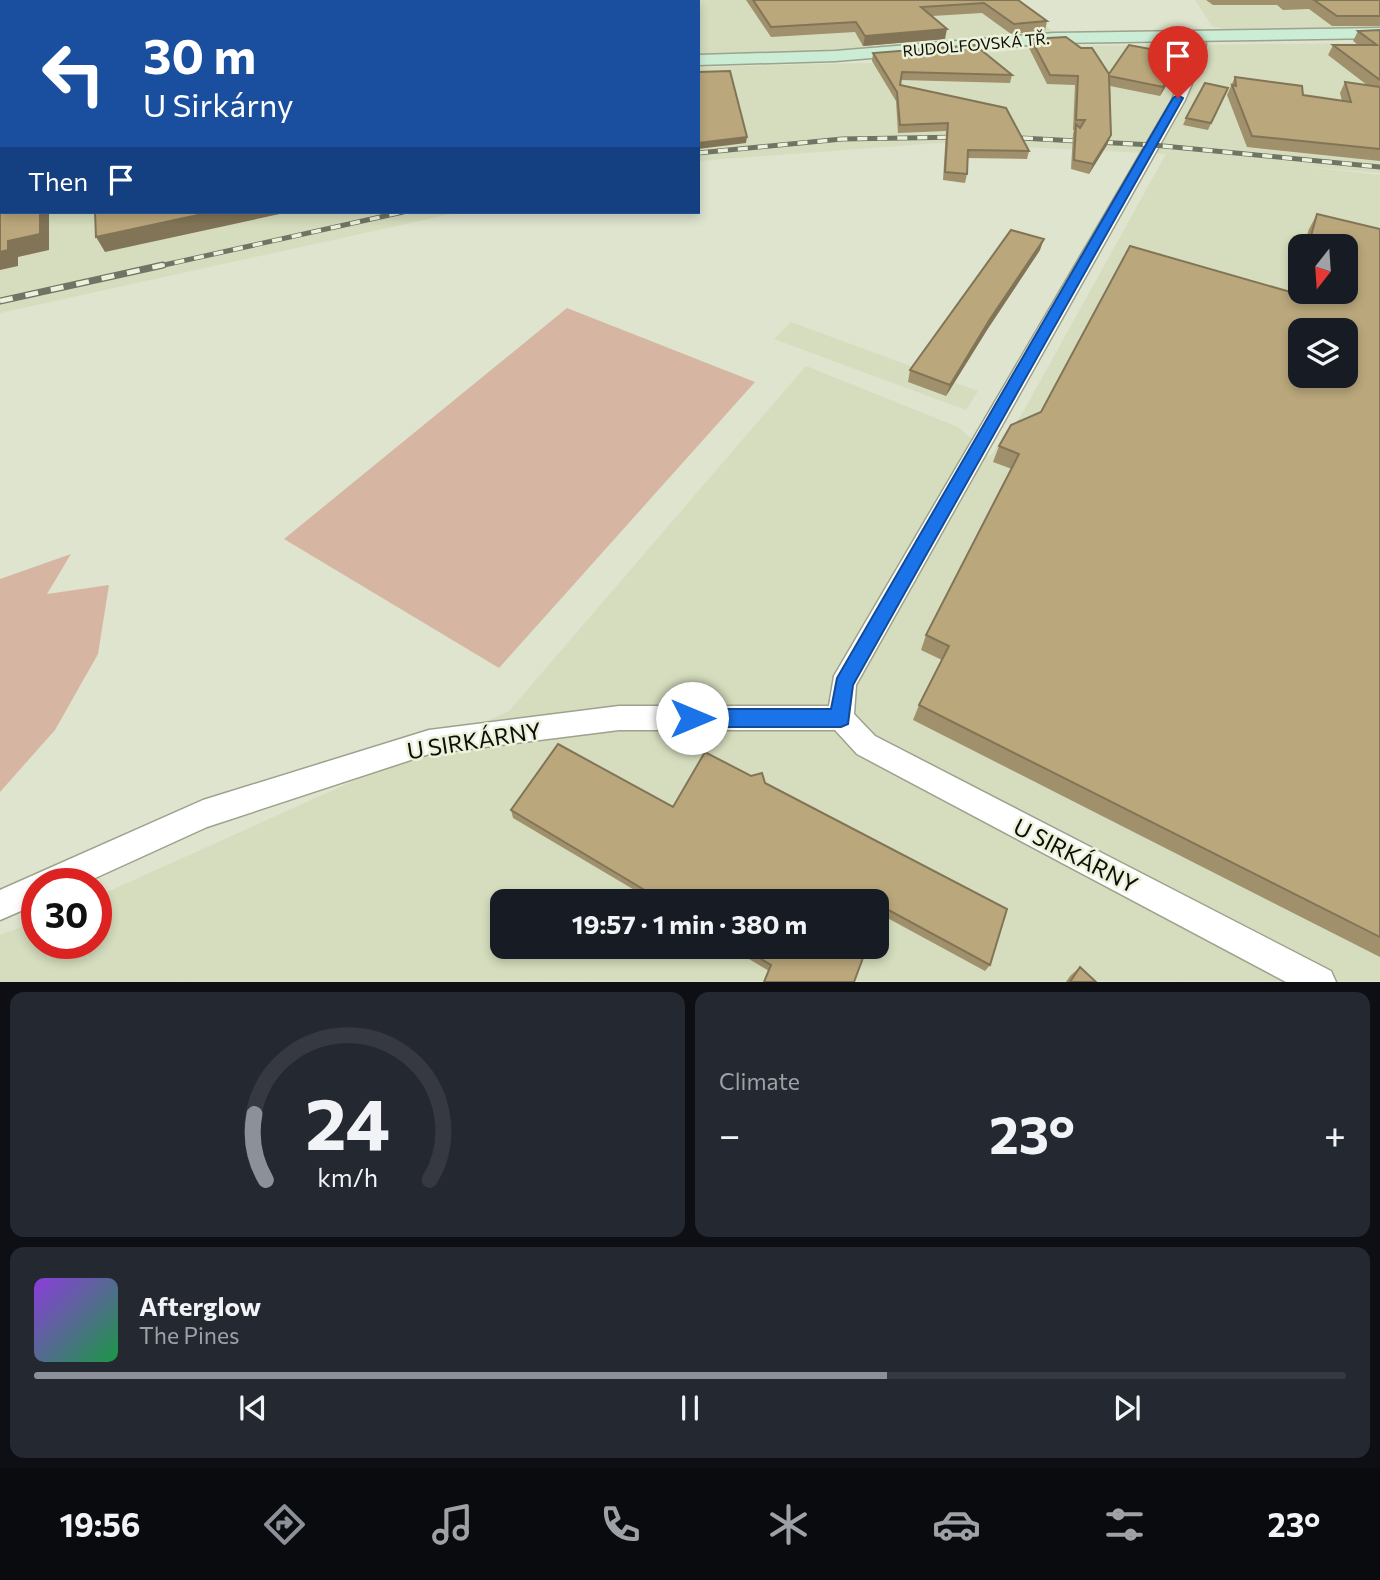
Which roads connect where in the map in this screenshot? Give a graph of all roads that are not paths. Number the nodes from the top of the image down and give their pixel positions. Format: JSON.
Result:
{"nodes":[{"id":1,"x":1380,"y":33,"type":"edge"},
{"id":2,"x":1191,"y":34,"type":"junction"},
{"id":3,"x":700,"y":60,"type":"edge"},
{"id":4,"x":841,"y":718,"type":"junction"},
{"id":5,"x":83,"y":868,"type":"edge"},
{"id":6,"x":21,"y":896,"type":"edge"},
{"id":7,"x":0,"y":905,"type":"edge"},
{"id":8,"x":1320,"y":982,"type":"edge"}],
"edges":[{"from":1,"to":2,"type":"main road","name":"RUDOLFOVSKÁ TŘ."},
{"from":2,"to":3,"type":"main road","name":"RUDOLFOVSKÁ TŘ."},
{"from":2,"to":4,"type":"street"},
{"from":4,"to":5,"type":"street","name":"U SIRKÁRNY"},
{"from":4,"to":8,"type":"street","name":"U SIRKÁRNY"},
{"from":6,"to":7,"type":"street"}]}
